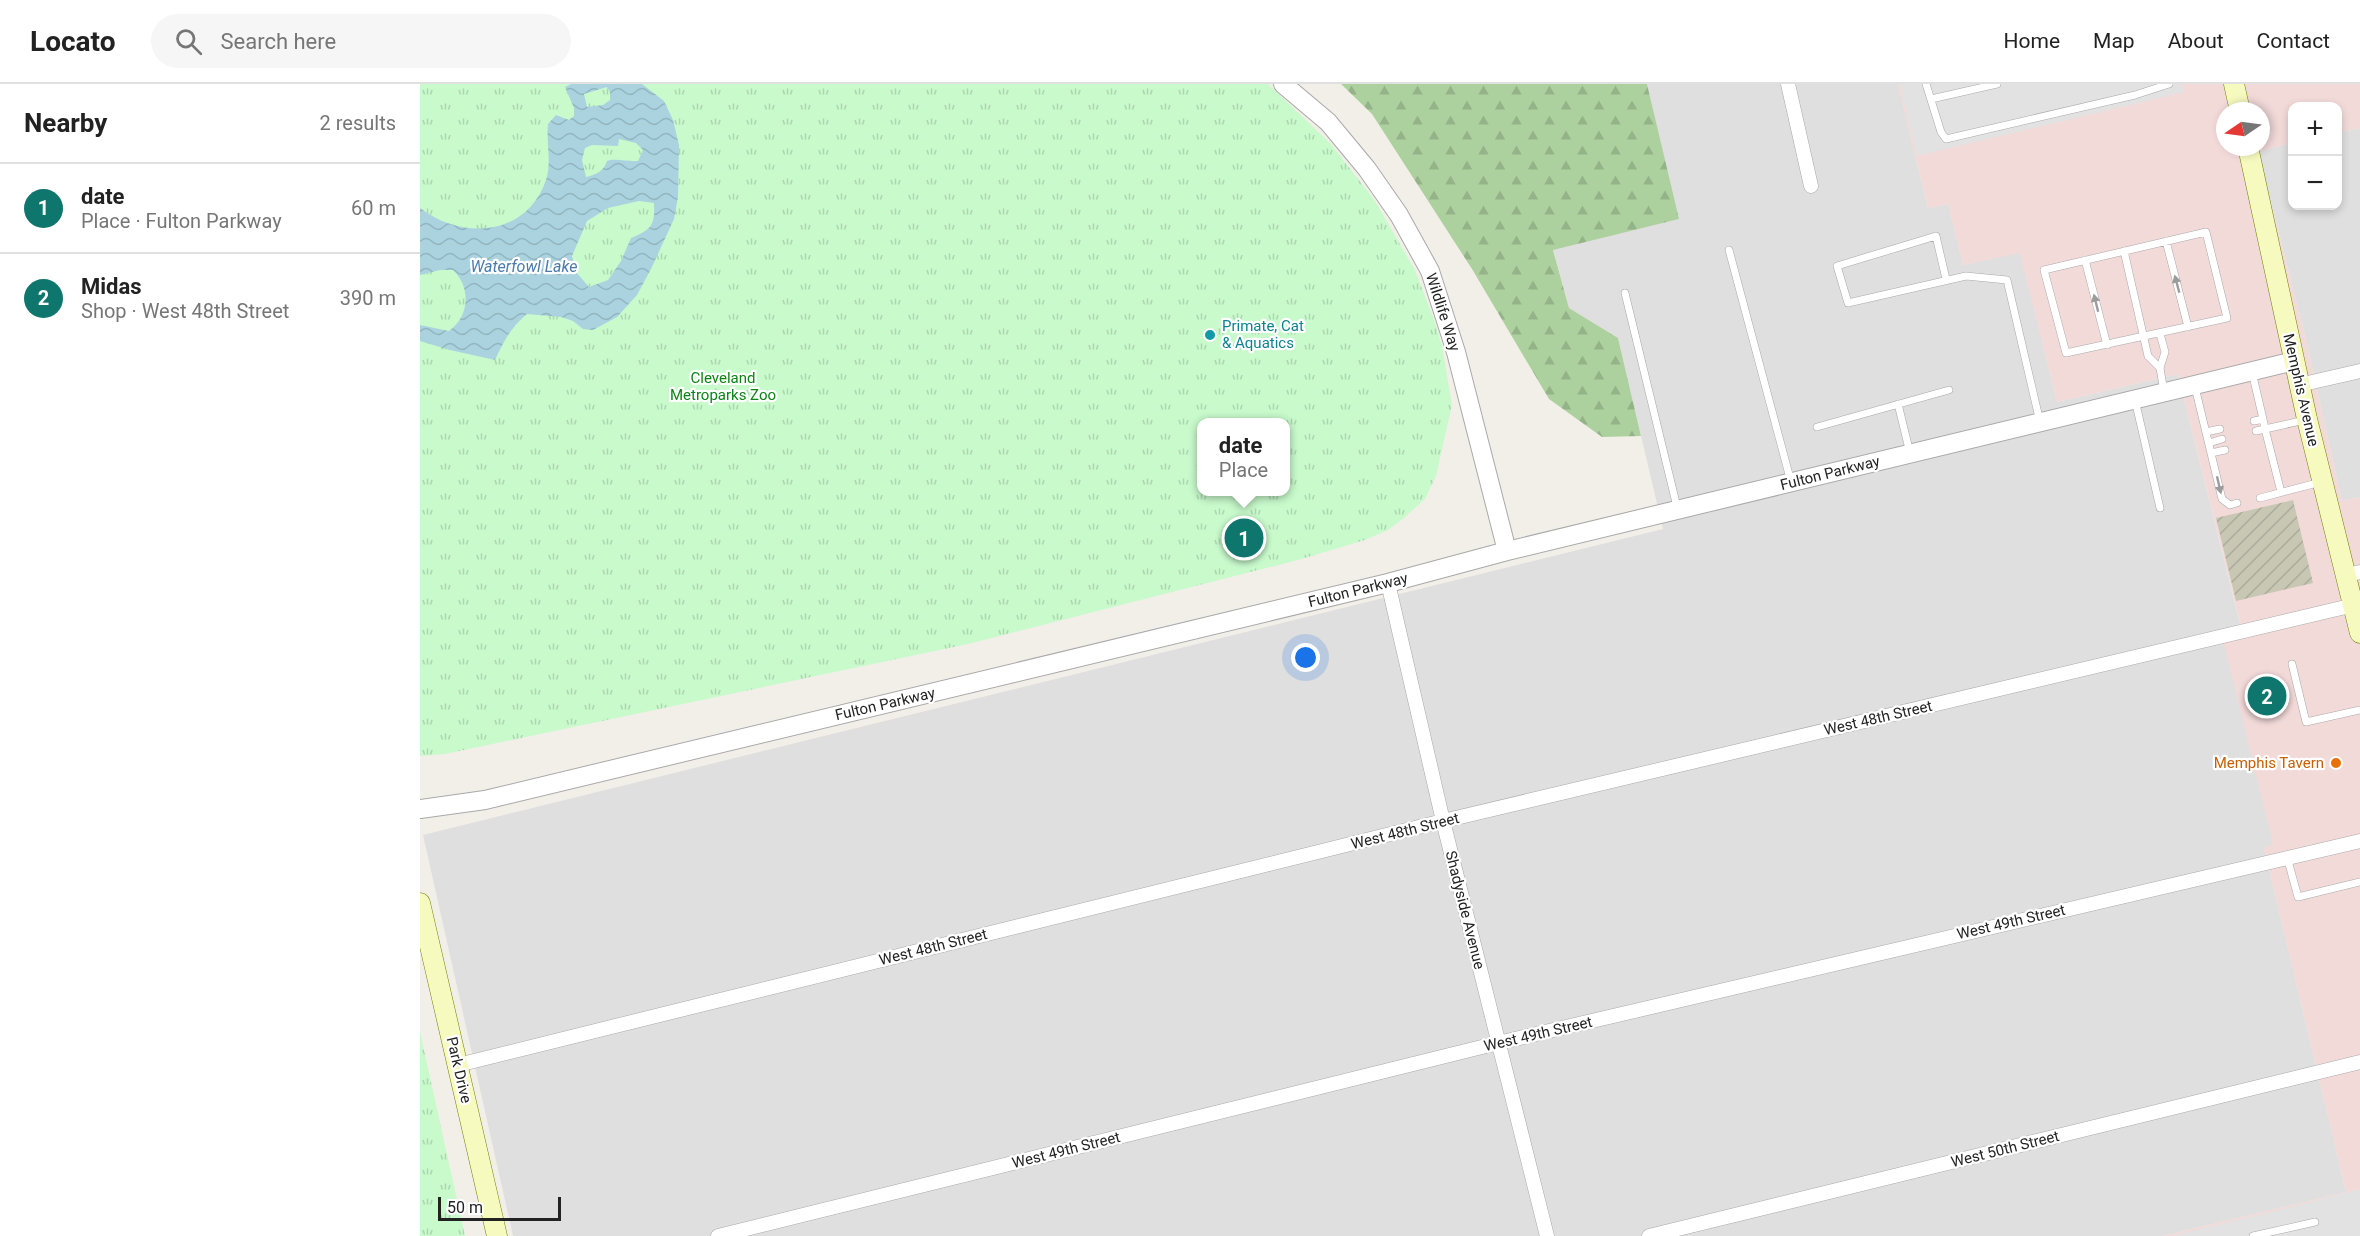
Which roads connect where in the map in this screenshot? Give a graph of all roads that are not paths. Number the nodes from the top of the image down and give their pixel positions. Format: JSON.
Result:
{"nodes":[{"id":1,"x":1282,"y":84,"type":"edge"},
{"id":2,"x":1788,"y":84,"type":"edge"},
{"id":3,"x":1926,"y":84,"type":"edge"},
{"id":4,"x":1997,"y":84,"type":"edge"},
{"id":5,"x":2169,"y":84,"type":"edge"},
{"id":6,"x":2234,"y":84,"type":"edge"},
{"id":7,"x":1931,"y":99,"type":"junction"},
{"id":8,"x":2238,"y":102,"type":"edge"},
{"id":9,"x":2250,"y":156,"type":"edge"},
{"id":10,"x":1810,"y":186,"type":"dead end"},
{"id":11,"x":2166,"y":241,"type":"junction"},
{"id":12,"x":1729,"y":250,"type":"dead end"},
{"id":13,"x":2124,"y":251,"type":"junction"},
{"id":14,"x":2085,"y":260,"type":"junction"},
{"id":15,"x":1946,"y":279,"type":"junction"},
{"id":16,"x":1625,"y":293,"type":"dead end"},
{"id":17,"x":2188,"y":327,"type":"junction"},
{"id":18,"x":2160,"y":334,"type":"junction"},
{"id":19,"x":2144,"y":337,"type":"junction"},
{"id":20,"x":2107,"y":345,"type":"junction"},
{"id":21,"x":2294,"y":361,"type":"junction"},
{"id":22,"x":2160,"y":368,"type":"junction"},
{"id":23,"x":2252,"y":371,"type":"junction"},
{"id":24,"x":2360,"y":371,"type":"edge"},
{"id":25,"x":2194,"y":385,"type":"junction"},
{"id":26,"x":2299,"y":385,"type":"junction"},
{"id":27,"x":1949,"y":390,"type":"dead end"},
{"id":28,"x":2164,"y":392,"type":"junction"},
{"id":29,"x":2135,"y":399,"type":"junction"},
{"id":30,"x":1898,"y":404,"type":"junction"},
{"id":31,"x":2263,"y":419,"type":"junction"},
{"id":32,"x":2307,"y":419,"type":"junction"},
{"id":33,"x":2254,"y":421,"type":"dead end"},
{"id":34,"x":2040,"y":422,"type":"junction"},
{"id":35,"x":1817,"y":427,"type":"dead end"},
{"id":36,"x":2220,"y":429,"type":"dead end"},
{"id":37,"x":2265,"y":429,"type":"junction"},
{"id":38,"x":2256,"y":431,"type":"dead end"},
{"id":39,"x":2206,"y":432,"type":"junction"},
{"id":40,"x":2222,"y":440,"type":"dead end"},
{"id":41,"x":2268,"y":441,"type":"junction"},
{"id":42,"x":2259,"y":442,"type":"dead end"},
{"id":43,"x":2209,"y":443,"type":"junction"},
{"id":44,"x":2225,"y":450,"type":"dead end"},
{"id":45,"x":1910,"y":453,"type":"junction"},
{"id":46,"x":2211,"y":453,"type":"junction"},
{"id":47,"x":2324,"y":481,"type":"junction"},
{"id":48,"x":1791,"y":482,"type":"junction"},
{"id":49,"x":2281,"y":492,"type":"junction"},
{"id":50,"x":2260,"y":498,"type":"dead end"},
{"id":51,"x":2237,"y":503,"type":"dead end"},
{"id":52,"x":2160,"y":508,"type":"dead end"},
{"id":53,"x":1678,"y":510,"type":"junction"},
{"id":54,"x":1507,"y":551,"type":"junction"},
{"id":55,"x":2354,"y":573,"type":"edge"},
{"id":56,"x":1388,"y":583,"type":"junction"},
{"id":57,"x":2354,"y":605,"type":"junction"},
{"id":58,"x":2360,"y":633,"type":"edge"},
{"id":59,"x":2292,"y":664,"type":"dead end"},
{"id":60,"x":2360,"y":710,"type":"edge"},
{"id":61,"x":420,"y":808,"type":"edge"},
{"id":62,"x":1443,"y":821,"type":"junction"},
{"id":63,"x":2360,"y":841,"type":"edge"},
{"id":64,"x":2287,"y":857,"type":"junction"},
{"id":65,"x":2360,"y":882,"type":"edge"},
{"id":66,"x":420,"y":903,"type":"edge"},
{"id":67,"x":1498,"y":1043,"type":"junction"},
{"id":68,"x":2360,"y":1062,"type":"edge"},
{"id":69,"x":458,"y":1065,"type":"junction"},
{"id":70,"x":2315,"y":1222,"type":"dead end"},
{"id":71,"x":496,"y":1236,"type":"edge"},
{"id":72,"x":718,"y":1236,"type":"edge"},
{"id":73,"x":1546,"y":1236,"type":"edge"},
{"id":74,"x":1649,"y":1236,"type":"edge"},
{"id":75,"x":2253,"y":1236,"type":"edge"}],
"edges":[{"from":1,"to":54,"type":"street","name":"Wildlife Way"},
{"from":2,"to":10,"type":"street"},
{"from":3,"to":7,"type":"lane"},
{"from":4,"to":7,"type":"lane"},
{"from":5,"to":7,"type":"lane"},
{"from":6,"to":8,"type":"main road"},
{"from":9,"to":21,"type":"main road","name":"Memphis Avenue"},
{"from":11,"to":13,"type":"lane"},
{"from":17,"to":11,"type":"lane","one_way":true},
{"from":11,"to":17,"type":"lane"},
{"from":12,"to":48,"type":"lane"},
{"from":13,"to":14,"type":"lane"},
{"from":13,"to":19,"type":"lane"},
{"from":20,"to":14,"type":"lane","one_way":true},
{"from":14,"to":20,"type":"lane"},
{"from":15,"to":15,"type":"lane"},
{"from":15,"to":34,"type":"lane"},
{"from":16,"to":53,"type":"lane"},
{"from":17,"to":18,"type":"lane"},
{"from":18,"to":19,"type":"lane"},
{"from":18,"to":22,"type":"lane"},
{"from":19,"to":20,"type":"lane"},
{"from":19,"to":22,"type":"lane"},
{"from":21,"to":23,"type":"street","name":"Fulton Parkway"},
{"from":21,"to":26,"type":"main road","name":"Memphis Avenue"},
{"from":22,"to":28,"type":"lane"},
{"from":23,"to":25,"type":"street","name":"Fulton Parkway"},
{"from":23,"to":31,"type":"lane"},
{"from":24,"to":26,"type":"street"},
{"from":25,"to":28,"type":"street","name":"Fulton Parkway"},
{"from":25,"to":39,"type":"lane"},
{"from":26,"to":32,"type":"main road","name":"Memphis Avenue"},
{"from":27,"to":30,"type":"lane"},
{"from":28,"to":29,"type":"street","name":"Fulton Parkway"},
{"from":29,"to":34,"type":"street","name":"Fulton Parkway"},
{"from":29,"to":52,"type":"lane"},
{"from":30,"to":35,"type":"lane"},
{"from":30,"to":45,"type":"lane"},
{"from":31,"to":33,"type":"lane"},
{"from":31,"to":37,"type":"lane"},
{"from":32,"to":37,"type":"lane"},
{"from":32,"to":47,"type":"main road","name":"Memphis Avenue"},
{"from":34,"to":45,"type":"street","name":"Fulton Parkway"},
{"from":36,"to":39,"type":"lane"},
{"from":37,"to":38,"type":"lane"},
{"from":37,"to":41,"type":"lane"},
{"from":39,"to":43,"type":"lane"},
{"from":40,"to":43,"type":"lane"},
{"from":41,"to":42,"type":"lane"},
{"from":41,"to":49,"type":"lane"},
{"from":43,"to":46,"type":"lane"},
{"from":44,"to":46,"type":"lane"},
{"from":45,"to":48,"type":"street","name":"Fulton Parkway"},
{"from":46,"to":51,"type":"lane","one_way":true},
{"from":47,"to":49,"type":"lane"},
{"from":47,"to":55,"type":"main road","name":"Memphis Avenue"},
{"from":48,"to":53,"type":"street","name":"Fulton Parkway"},
{"from":49,"to":50,"type":"lane"},
{"from":53,"to":54,"type":"street","name":"Fulton Parkway"},
{"from":54,"to":56,"type":"street","name":"Fulton Parkway"},
{"from":55,"to":57,"type":"main road","name":"Memphis Avenue"},
{"from":56,"to":61,"type":"street","name":"Fulton Parkway"},
{"from":56,"to":62,"type":"street","name":"Shadyside Avenue"},
{"from":57,"to":58,"type":"main road","name":"Memphis Avenue"},
{"from":57,"to":62,"type":"street","name":"West 48th Street"},
{"from":59,"to":60,"type":"lane"},
{"from":62,"to":67,"type":"street","name":"Shadyside Avenue"},
{"from":62,"to":69,"type":"street","name":"West 48th Street"},
{"from":63,"to":64,"type":"street","name":"West 49th Street"},
{"from":64,"to":65,"type":"lane"},
{"from":64,"to":67,"type":"street","name":"West 49th Street"},
{"from":66,"to":69,"type":"main road","name":"Park Drive"},
{"from":67,"to":72,"type":"street","name":"West 49th Street"},
{"from":67,"to":73,"type":"street","name":"Shadyside Avenue"},
{"from":68,"to":74,"type":"street","name":"West 50th Street"},
{"from":69,"to":71,"type":"main road","name":"Park Drive"},
{"from":70,"to":75,"type":"lane"}]}
